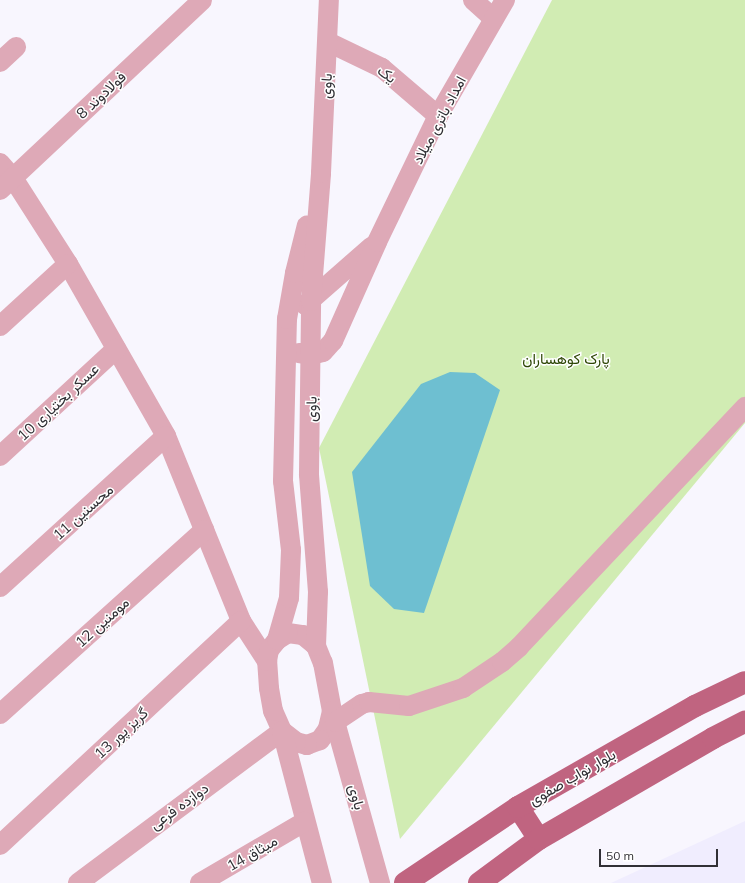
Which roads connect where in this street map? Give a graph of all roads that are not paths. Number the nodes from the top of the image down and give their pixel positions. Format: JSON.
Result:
{"nodes":[{"id":1,"x":202,"y":0,"type":"edge"},
{"id":2,"x":329,"y":0,"type":"edge"},
{"id":3,"x":473,"y":0,"type":"edge"},
{"id":4,"x":505,"y":0,"type":"edge"},
{"id":5,"x":494,"y":19,"type":"junction"},
{"id":6,"x":328,"y":42,"type":"junction"},
{"id":7,"x":16,"y":48,"type":"dead end"},
{"id":8,"x":0,"y":62,"type":"edge"},
{"id":9,"x":438,"y":116,"type":"junction"},
{"id":10,"x":321,"y":173,"type":"junction"},
{"id":11,"x":4,"y":177,"type":"edge"},
{"id":12,"x":378,"y":242,"type":"junction"},
{"id":13,"x":68,"y":264,"type":"junction"},
{"id":14,"x":311,"y":301,"type":"junction"},
{"id":15,"x":287,"y":319,"type":"junction"},
{"id":16,"x":0,"y":326,"type":"edge"},
{"id":17,"x":116,"y":349,"type":"junction"},
{"id":18,"x":286,"y":351,"type":"junction"},
{"id":19,"x":311,"y":355,"type":"junction"},
{"id":20,"x":745,"y":407,"type":"edge"},
{"id":21,"x":166,"y":436,"type":"junction"},
{"id":22,"x":0,"y":456,"type":"edge"},
{"id":23,"x":204,"y":530,"type":"junction"},
{"id":24,"x":0,"y":587,"type":"edge"},
{"id":25,"x":241,"y":621,"type":"junction"},
{"id":26,"x":277,"y":640,"type":"junction"},
{"id":27,"x":316,"y":646,"type":"junction"},
{"id":28,"x":267,"y":661,"type":"junction"},
{"id":29,"x":745,"y":682,"type":"edge"},
{"id":30,"x":0,"y":714,"type":"edge"},
{"id":31,"x":334,"y":716,"type":"junction"},
{"id":32,"x":745,"y":722,"type":"edge"},
{"id":33,"x":282,"y":731,"type":"junction"},
{"id":34,"x":518,"y":807,"type":"junction"},
{"id":35,"x":304,"y":822,"type":"junction"},
{"id":36,"x":539,"y":839,"type":"junction"},
{"id":37,"x":0,"y":845,"type":"edge"},
{"id":38,"x":78,"y":883,"type":"edge"},
{"id":39,"x":200,"y":883,"type":"edge"},
{"id":40,"x":322,"y":883,"type":"edge"},
{"id":41,"x":380,"y":883,"type":"edge"},
{"id":42,"x":405,"y":883,"type":"edge"},
{"id":43,"x":478,"y":883,"type":"edge"}],
"edges":[{"from":1,"to":11,"type":"street","name":"فولادوند 8"},
{"from":2,"to":6,"type":"street","name":"باوی"},
{"from":3,"to":5,"type":"street"},
{"from":4,"to":5,"type":"street","name":"امداد باتری میلاد"},
{"from":5,"to":9,"type":"street","name":"امداد باتری میلاد"},
{"from":6,"to":9,"type":"street","name":"یک"},
{"from":6,"to":10,"type":"street","name":"باوی"},
{"from":7,"to":8,"type":"street"},
{"from":9,"to":12,"type":"street","name":"امداد باتری میلاد"},
{"from":10,"to":14,"type":"street","name":"باوی"},
{"from":10,"to":15,"type":"street","name":"باوی"},
{"from":11,"to":13,"type":"street"},
{"from":12,"to":14,"type":"street","name":"امداد باتری میلاد"},
{"from":12,"to":19,"type":"street","name":"امداد باتری میلاد"},
{"from":13,"to":16,"type":"street"},
{"from":13,"to":17,"type":"street"},
{"from":14,"to":15,"type":"street","name":"امداد باتری میلاد"},
{"from":14,"to":19,"type":"street","name":"باوی"},
{"from":15,"to":18,"type":"street","name":"باوی"},
{"from":17,"to":21,"type":"street"},
{"from":17,"to":22,"type":"street","name":"عسکر بختیاری 10"},
{"from":18,"to":19,"type":"street"},
{"from":18,"to":26,"type":"street","name":"باوی"},
{"from":19,"to":27,"type":"street","name":"باوی"},
{"from":20,"to":31,"type":"street"},
{"from":21,"to":23,"type":"street"},
{"from":21,"to":24,"type":"street","name":"محسنین 11"},
{"from":23,"to":25,"type":"street"},
{"from":23,"to":30,"type":"street","name":"مومنین 12"},
{"from":25,"to":28,"type":"street"},
{"from":25,"to":37,"type":"street","name":"گریز پور 13"},
{"from":26,"to":27,"type":"street"},
{"from":26,"to":28,"type":"street","name":"باوی"},
{"from":27,"to":31,"type":"street","name":"باوی"},
{"from":28,"to":33,"type":"street"},
{"from":29,"to":34,"type":"main road","name":"بلوار نواب صفوی"},
{"from":31,"to":33,"type":"street"},
{"from":31,"to":41,"type":"street","name":"باوی"},
{"from":32,"to":36,"type":"main road"},
{"from":33,"to":35,"type":"street"},
{"from":33,"to":38,"type":"street","name":"دوازده فرعی"},
{"from":34,"to":36,"type":"main road"},
{"from":34,"to":42,"type":"main road","name":"بلوار نواب صفوی"},
{"from":35,"to":39,"type":"street","name":"میثاق 14"},
{"from":35,"to":40,"type":"street"},
{"from":36,"to":43,"type":"main road"}]}
